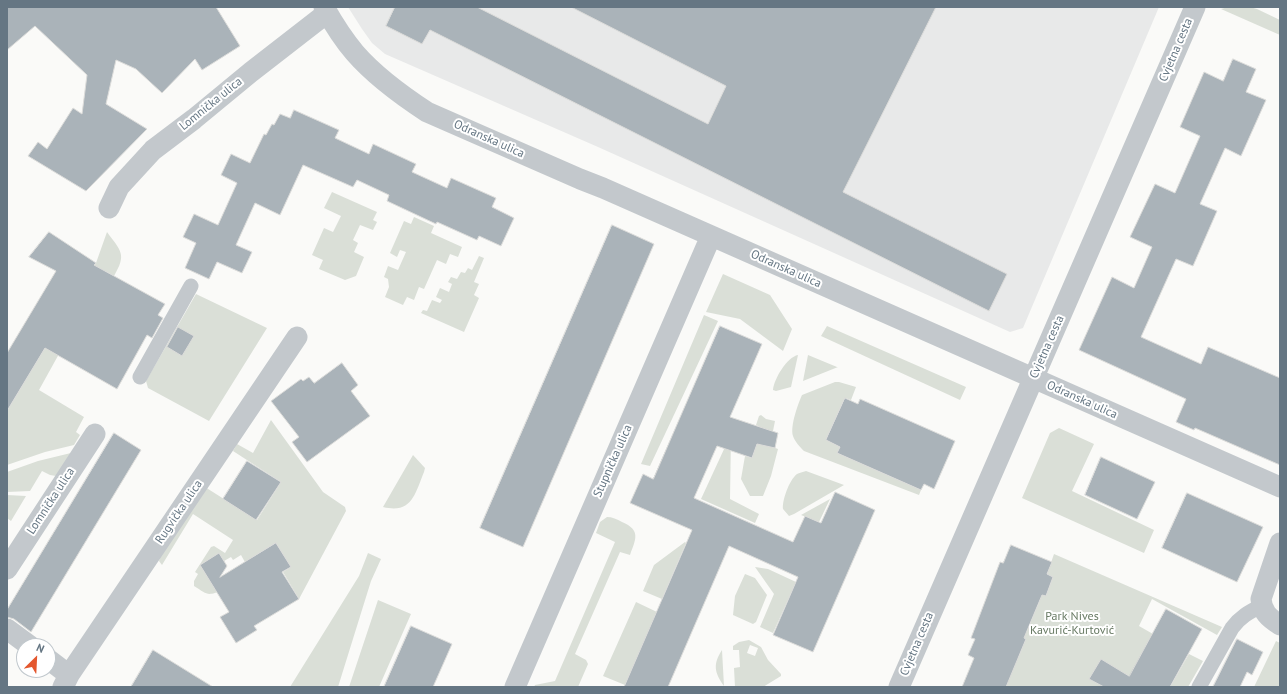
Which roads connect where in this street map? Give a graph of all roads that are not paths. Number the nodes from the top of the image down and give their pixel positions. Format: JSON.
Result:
{"nodes":[{"id":1,"x":1195,"y":7,"type":"edge"},
{"id":2,"x":325,"y":10,"type":"edge"},
{"id":3,"x":109,"y":208,"type":"dead end"},
{"id":4,"x":711,"y":236,"type":"junction"},
{"id":5,"x":191,"y":286,"type":"dead end"},
{"id":6,"x":297,"y":337,"type":"dead end"},
{"id":7,"x":140,"y":377,"type":"dead end"},
{"id":8,"x":1033,"y":378,"type":"junction"},
{"id":9,"x":95,"y":434,"type":"dead end"},
{"id":10,"x":1280,"y":487,"type":"edge"},
{"id":11,"x":1280,"y":543,"type":"edge"},
{"id":12,"x":7,"y":569,"type":"edge"},
{"id":13,"x":1261,"y":606,"type":"junction"},
{"id":14,"x":1280,"y":625,"type":"edge"},
{"id":15,"x":7,"y":629,"type":"edge"},
{"id":16,"x":19,"y":638,"type":"edge"},
{"id":17,"x":56,"y":669,"type":"edge"},
{"id":18,"x":66,"y":681,"type":"edge"},
{"id":19,"x":515,"y":687,"type":"edge"},
{"id":20,"x":899,"y":687,"type":"edge"},
{"id":21,"x":1199,"y":687,"type":"edge"}],
"edges":[{"from":1,"to":8,"type":"street","name":"Cvjetna cesta"},
{"from":2,"to":3,"type":"street","name":"Lomnička ulica"},
{"from":2,"to":4,"type":"street","name":"Odranska ulica"},
{"from":4,"to":8,"type":"street","name":"Odranska ulica"},
{"from":4,"to":19,"type":"street","name":"Stupnička ulica"},
{"from":5,"to":7,"type":"street"},
{"from":6,"to":18,"type":"street","name":"Rugvička ulica"},
{"from":8,"to":10,"type":"street","name":"Odranska ulica"},
{"from":8,"to":20,"type":"street","name":"Cvjetna cesta"},
{"from":9,"to":12,"type":"street","name":"Lomnička ulica"},
{"from":11,"to":13,"type":"street"},
{"from":13,"to":14,"type":"street"},
{"from":13,"to":21,"type":"street"},
{"from":15,"to":16,"type":"street"},
{"from":17,"to":18,"type":"street"}]}
